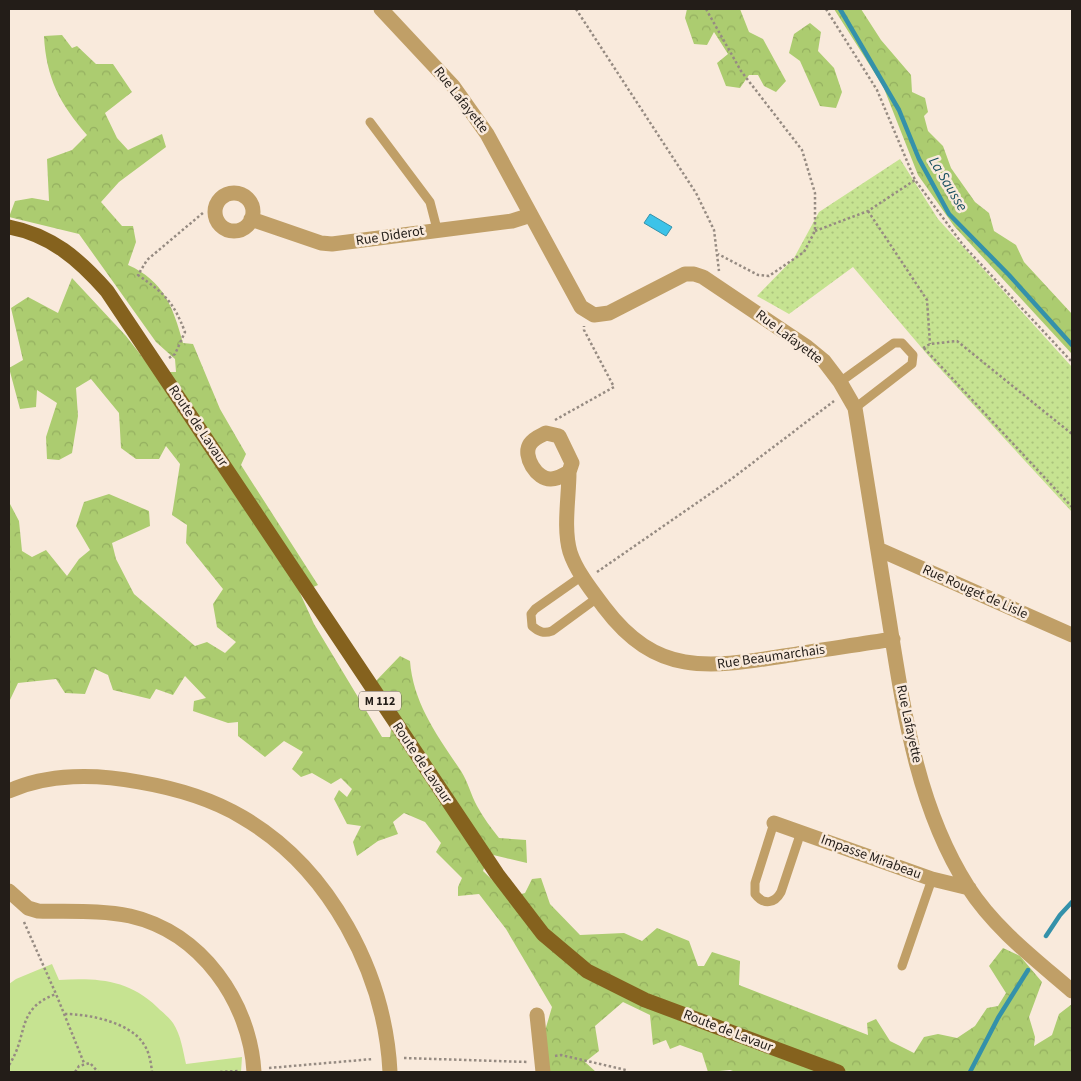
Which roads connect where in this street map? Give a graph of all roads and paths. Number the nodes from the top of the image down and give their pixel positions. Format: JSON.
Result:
{"nodes":[{"id":1,"x":382,"y":9,"type":"edge"},
{"id":2,"x":576,"y":9,"type":"edge"},
{"id":3,"x":706,"y":9,"type":"edge"},
{"id":4,"x":826,"y":9,"type":"edge"},
{"id":5,"x":370,"y":122,"type":"dead end"},
{"id":6,"x":915,"y":180,"type":"junction"},
{"id":7,"x":204,"y":212,"type":"dead end"},
{"id":8,"x":868,"y":212,"type":"junction"},
{"id":9,"x":531,"y":215,"type":"junction"},
{"id":10,"x":251,"y":219,"type":"dead end"},
{"id":11,"x":9,"y":227,"type":"edge"},
{"id":12,"x":437,"y":229,"type":"junction"},
{"id":13,"x":815,"y":231,"type":"junction"},
{"id":14,"x":718,"y":254,"type":"junction"},
{"id":15,"x":714,"y":283,"type":"junction"},
{"id":16,"x":587,"y":312,"type":"junction"},
{"id":17,"x":930,"y":344,"type":"junction"},
{"id":18,"x":924,"y":348,"type":"junction"},
{"id":19,"x":913,"y":355,"type":"junction"},
{"id":20,"x":1072,"y":362,"type":"edge"},
{"id":21,"x":157,"y":365,"type":"junction"},
{"id":22,"x":844,"y":386,"type":"junction"},
{"id":23,"x":855,"y":408,"type":"junction"},
{"id":24,"x":553,"y":433,"type":"junction"},
{"id":25,"x":1072,"y":434,"type":"edge"},
{"id":26,"x":569,"y":472,"type":"junction"},
{"id":27,"x":1072,"y":507,"type":"edge"},
{"id":28,"x":878,"y":550,"type":"junction"},
{"id":29,"x":584,"y":578,"type":"junction"},
{"id":30,"x":597,"y":598,"type":"junction"},
{"id":31,"x":1072,"y":635,"type":"edge"},
{"id":32,"x":893,"y":639,"type":"junction"},
{"id":33,"x":9,"y":791,"type":"edge"},
{"id":34,"x":774,"y":823,"type":"joint"},
{"id":35,"x":801,"y":832,"type":"junction"},
{"id":36,"x":932,"y":879,"type":"junction"},
{"id":37,"x":968,"y":888,"type":"junction"},
{"id":38,"x":9,"y":891,"type":"edge"},
{"id":39,"x":20,"y":915,"type":"dead end"},
{"id":40,"x":902,"y":966,"type":"dead end"},
{"id":41,"x":1057,"y":977,"type":"junction"},
{"id":42,"x":1072,"y":981,"type":"edge"},
{"id":43,"x":1072,"y":991,"type":"edge"},
{"id":44,"x":56,"y":994,"type":"junction"},
{"id":45,"x":65,"y":1014,"type":"junction"},
{"id":46,"x":538,"y":1015,"type":"dead end"},
{"id":47,"x":84,"y":1064,"type":"junction"},
{"id":48,"x":9,"y":1065,"type":"edge"},
{"id":49,"x":390,"y":1065,"type":"edge"},
{"id":50,"x":542,"y":1066,"type":"edge"},
{"id":51,"x":254,"y":1071,"type":"edge"},
{"id":52,"x":75,"y":1072,"type":"edge"},
{"id":53,"x":98,"y":1072,"type":"edge"},
{"id":54,"x":152,"y":1072,"type":"edge"},
{"id":55,"x":627,"y":1072,"type":"edge"},
{"id":56,"x":838,"y":1072,"type":"edge"}],
"edges":[{"from":1,"to":9,"type":"street","name":"Rue Lafayette"},
{"from":2,"to":14,"type":"path"},
{"from":3,"to":13,"type":"path"},
{"from":4,"to":6,"type":"path"},
{"from":5,"to":12,"type":"lane"},
{"from":6,"to":8,"type":"path"},
{"from":6,"to":20,"type":"path"},
{"from":7,"to":21,"type":"path"},
{"from":8,"to":13,"type":"path"},
{"from":8,"to":17,"type":"path"},
{"from":9,"to":12,"type":"street","name":"Rue Diderot"},
{"from":9,"to":16,"type":"street","name":"Rue Lafayette"},
{"from":10,"to":12,"type":"street","name":"Rue Diderot"},
{"from":11,"to":21,"type":"main road","name":"Route de Lavaur","number":"M 112"},
{"from":13,"to":14,"type":"path"},
{"from":14,"to":15,"type":"path"},
{"from":15,"to":16,"type":"street","name":"Rue Lafayette"},
{"from":15,"to":22,"type":"street","name":"Rue Lafayette"},
{"from":16,"to":24,"type":"path"},
{"from":17,"to":18,"type":"path"},
{"from":17,"to":25,"type":"path"},
{"from":18,"to":19,"type":"path"},
{"from":18,"to":27,"type":"path"},
{"from":19,"to":22,"type":"lane"},
{"from":19,"to":23,"type":"lane"},
{"from":21,"to":56,"type":"main road","name":"Route de Lavaur","number":"M 112"},
{"from":22,"to":23,"type":"street","name":"Rue Lafayette"},
{"from":22,"to":29,"type":"path"},
{"from":23,"to":28,"type":"street","name":"Rue Lafayette"},
{"from":24,"to":26,"type":"street","name":"Rue Beaumarchais"},
{"from":24,"to":26,"type":"street"},
{"from":26,"to":29,"type":"street","name":"Rue Beaumarchais"},
{"from":28,"to":31,"type":"street","name":"Rue Rouget de Lisle"},
{"from":28,"to":32,"type":"street","name":"Rue Lafayette"},
{"from":29,"to":30,"type":"street","name":"Rue Beaumarchais"},
{"from":29,"to":30,"type":"lane"},
{"from":30,"to":32,"type":"street","name":"Rue Beaumarchais"},
{"from":32,"to":37,"type":"street","name":"Rue Lafayette"},
{"from":33,"to":49,"type":"street"},
{"from":34,"to":35,"type":"street","name":"Impasse Mirabeau"},
{"from":34,"to":35,"type":"lane"},
{"from":35,"to":36,"type":"street","name":"Impasse Mirabeau"},
{"from":36,"to":37,"type":"street","name":"Impasse Mirabeau"},
{"from":36,"to":40,"type":"lane"},
{"from":37,"to":41,"type":"street","name":"Rue Lafayette"},
{"from":38,"to":51,"type":"street"},
{"from":39,"to":44,"type":"path"},
{"from":41,"to":42,"type":"street","name":"Rue Lafayette"},
{"from":41,"to":43,"type":"street","name":"Rue Lafayette"},
{"from":44,"to":45,"type":"path"},
{"from":44,"to":48,"type":"path"},
{"from":45,"to":47,"type":"path"},
{"from":45,"to":54,"type":"path"},
{"from":46,"to":50,"type":"street"},
{"from":47,"to":52,"type":"path"},
{"from":47,"to":53,"type":"path"},
{"from":49,"to":50,"type":"path"},
{"from":49,"to":51,"type":"path"},
{"from":50,"to":55,"type":"path"}]}
